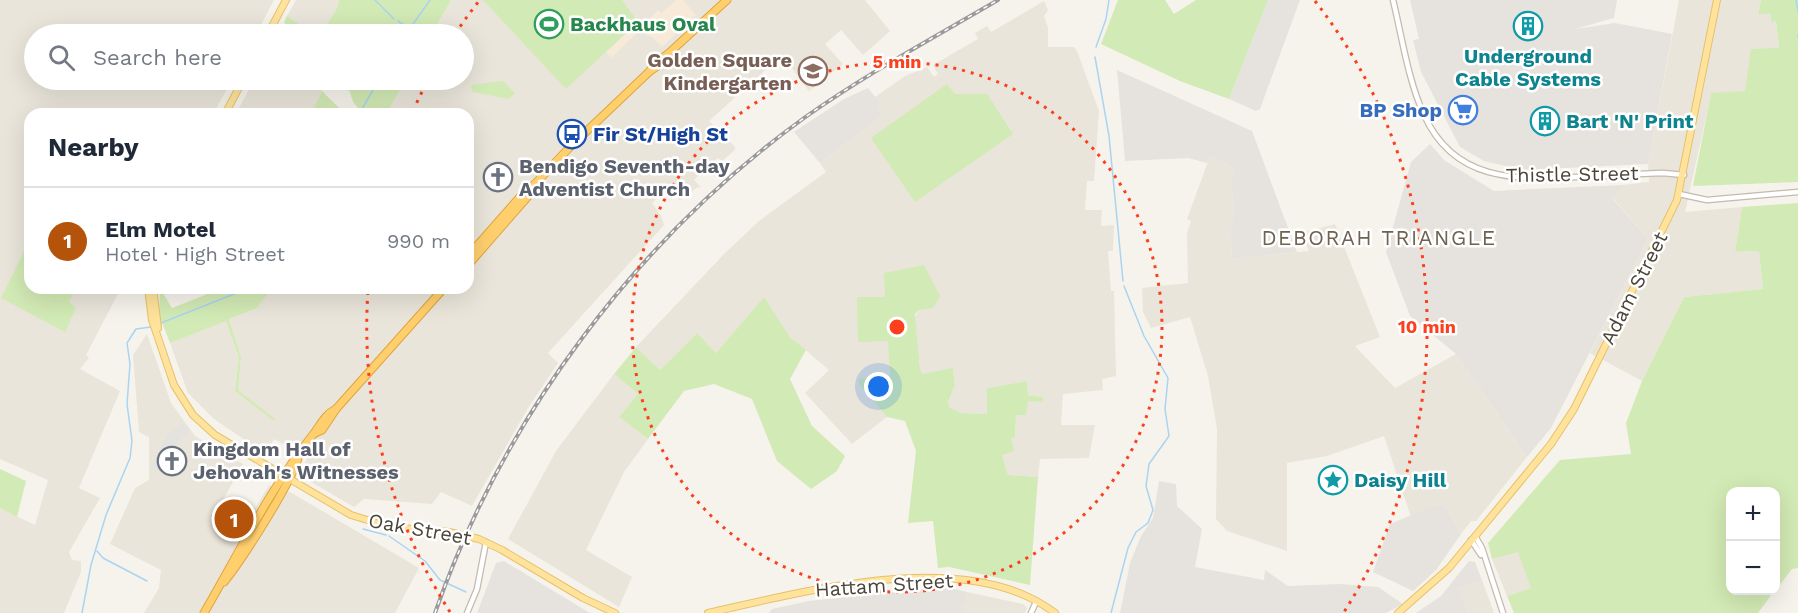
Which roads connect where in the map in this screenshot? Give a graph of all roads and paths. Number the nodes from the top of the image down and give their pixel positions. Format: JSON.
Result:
{"nodes":[{"id":1,"x":286,"y":0,"type":"edge"},
{"id":2,"x":727,"y":0,"type":"edge"},
{"id":3,"x":1393,"y":0,"type":"edge"},
{"id":4,"x":1717,"y":0,"type":"edge"},
{"id":5,"x":273,"y":24,"type":"edge"},
{"id":6,"x":238,"y":90,"type":"edge"},
{"id":7,"x":228,"y":108,"type":"edge"},
{"id":8,"x":1684,"y":175,"type":"junction"},
{"id":9,"x":534,"y":185,"type":"junction"},
{"id":10,"x":1798,"y":192,"type":"edge"},
{"id":11,"x":1679,"y":194,"type":"junction"},
{"id":12,"x":474,"y":249,"type":"edge"},
{"id":13,"x":474,"y":258,"type":"edge"},
{"id":14,"x":149,"y":294,"type":"edge"},
{"id":15,"x":152,"y":294,"type":"edge"},
{"id":16,"x":439,"y":294,"type":"edge"},
{"id":17,"x":151,"y":308,"type":"junction"},
{"id":18,"x":286,"y":478,"type":"junction"},
{"id":19,"x":1473,"y":538,"type":"junction"},
{"id":20,"x":486,"y":542,"type":"junction"},
{"id":21,"x":1036,"y":601,"type":"junction"},
{"id":22,"x":204,"y":613,"type":"edge"},
{"id":23,"x":467,"y":613,"type":"edge"},
{"id":24,"x":615,"y":613,"type":"edge"},
{"id":25,"x":708,"y":613,"type":"edge"},
{"id":26,"x":1031,"y":613,"type":"edge"},
{"id":27,"x":1055,"y":613,"type":"edge"},
{"id":28,"x":1398,"y":613,"type":"edge"},
{"id":29,"x":1503,"y":613,"type":"edge"}],
"edges":[{"from":1,"to":5,"type":"main road"},
{"from":2,"to":9,"type":"highway"},
{"from":3,"to":8,"type":"street","name":"Thistle Street"},
{"from":4,"to":8,"type":"main road","name":"Adam Street"},
{"from":6,"to":7,"type":"main road"},
{"from":8,"to":11,"type":"main road","name":"Adam Street"},
{"from":9,"to":12,"type":"highway"},
{"from":9,"to":13,"type":"highway"},
{"from":10,"to":11,"type":"street"},
{"from":11,"to":19,"type":"main road","name":"Adam Street"},
{"from":14,"to":17,"type":"main road"},
{"from":15,"to":17,"type":"main road"},
{"from":16,"to":18,"type":"highway"},
{"from":17,"to":18,"type":"main road","name":"Oak Street"},
{"from":18,"to":20,"type":"main road","name":"Oak Street"},
{"from":18,"to":22,"type":"highway"},
{"from":19,"to":28,"type":"main road"},
{"from":19,"to":29,"type":"street"},
{"from":20,"to":23,"type":"street"},
{"from":20,"to":24,"type":"main road"},
{"from":21,"to":25,"type":"main road","name":"Hattam Street"},
{"from":21,"to":26,"type":"street"},
{"from":21,"to":27,"type":"main road","name":"Hattam Street"}]}
